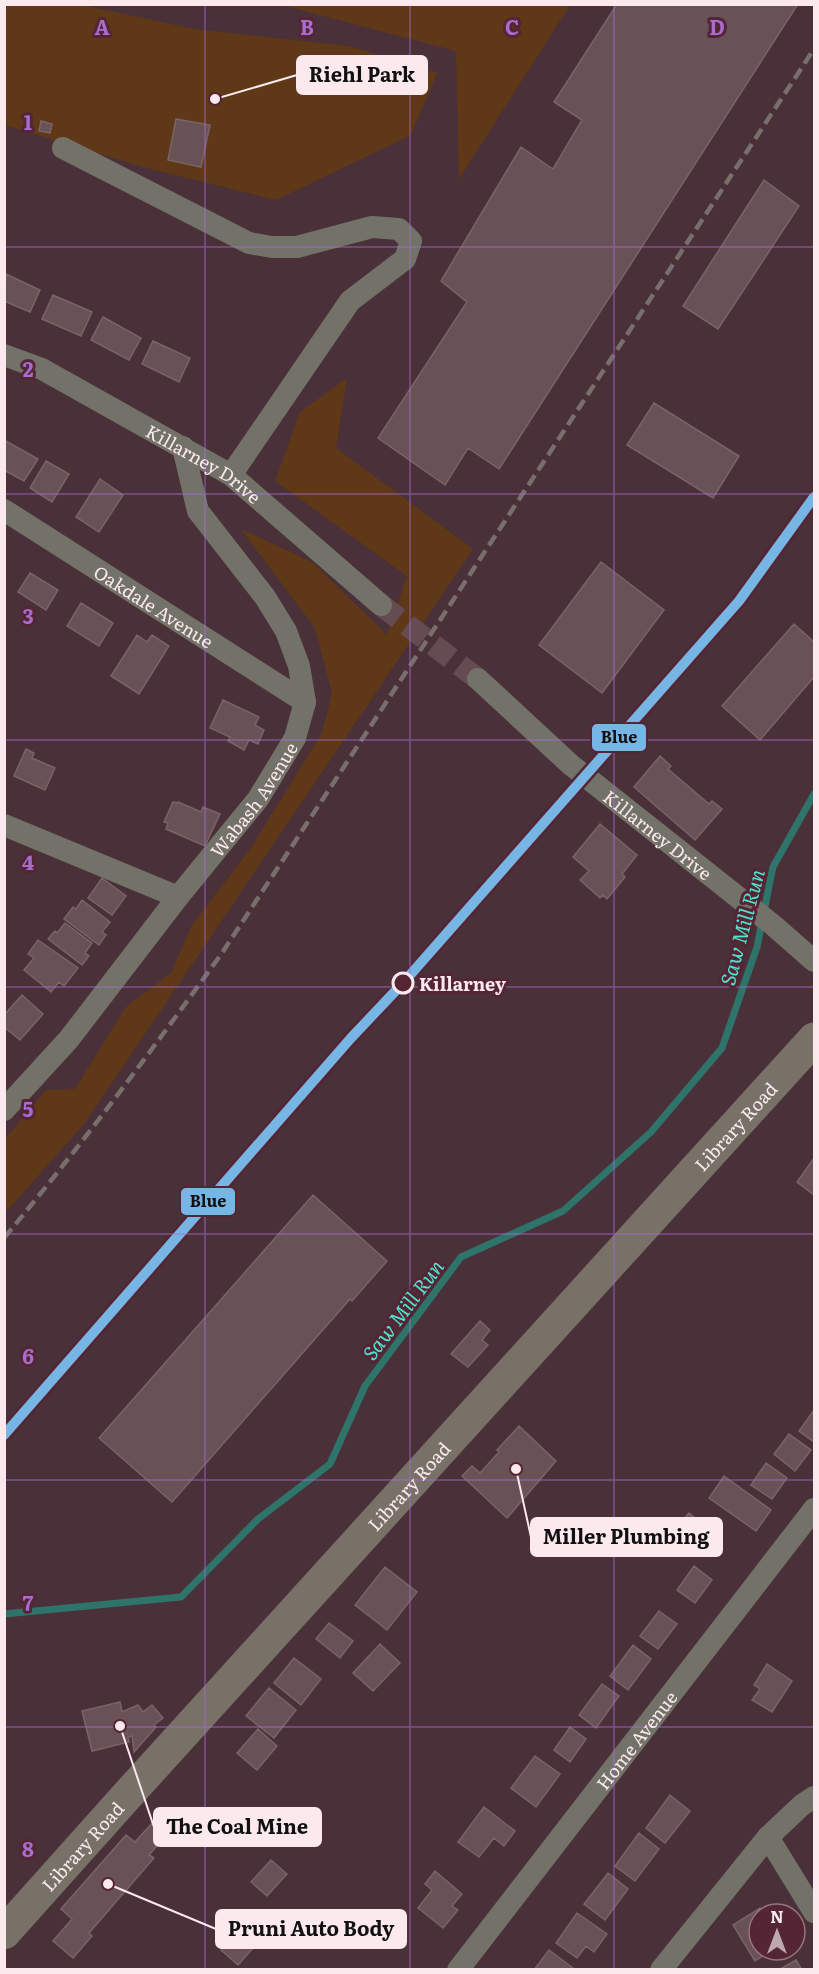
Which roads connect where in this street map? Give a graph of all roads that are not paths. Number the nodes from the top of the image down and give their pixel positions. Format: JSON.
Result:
{"nodes":[{"id":1,"x":63,"y":148,"type":"dead end"},
{"id":2,"x":4,"y":355,"type":"edge"},
{"id":3,"x":183,"y":447,"type":"junction"},
{"id":4,"x":231,"y":475,"type":"junction"},
{"id":5,"x":4,"y":510,"type":"edge"},
{"id":6,"x":381,"y":605,"type":"tunnel mouth"},
{"id":7,"x":478,"y":679,"type":"tunnel mouth"},
{"id":8,"x":305,"y":702,"type":"junction"},
{"id":9,"x":4,"y":825,"type":"edge"},
{"id":10,"x":178,"y":897,"type":"junction"},
{"id":11,"x":814,"y":962,"type":"edge"},
{"id":12,"x":814,"y":1039,"type":"edge"},
{"id":13,"x":4,"y":1110,"type":"edge"},
{"id":14,"x":814,"y":1509,"type":"edge"},
{"id":15,"x":814,"y":1797,"type":"edge"},
{"id":16,"x":768,"y":1837,"type":"junction"},
{"id":17,"x":814,"y":1912,"type":"edge"},
{"id":18,"x":4,"y":1933,"type":"edge"},
{"id":19,"x":458,"y":1970,"type":"edge"},
{"id":20,"x":661,"y":1970,"type":"edge"}],
"edges":[{"from":1,"to":4,"type":"street"},
{"from":2,"to":3,"type":"street","name":"Killarney Drive"},
{"from":3,"to":4,"type":"street","name":"Killarney Drive"},
{"from":3,"to":8,"type":"street","name":"Wabash Avenue"},
{"from":4,"to":6,"type":"street","name":"Killarney Drive"},
{"from":5,"to":8,"type":"street","name":"Oakdale Avenue"},
{"from":7,"to":11,"type":"street","name":"Killarney Drive"},
{"from":8,"to":10,"type":"street","name":"Wabash Avenue"},
{"from":9,"to":10,"type":"street"},
{"from":10,"to":13,"type":"street","name":"Wabash Avenue"},
{"from":12,"to":18,"type":"main road","name":"Library Road"},
{"from":14,"to":19,"type":"street","name":"Home Avenue"},
{"from":15,"to":16,"type":"street"},
{"from":16,"to":17,"type":"street"},
{"from":16,"to":20,"type":"street"}]}
